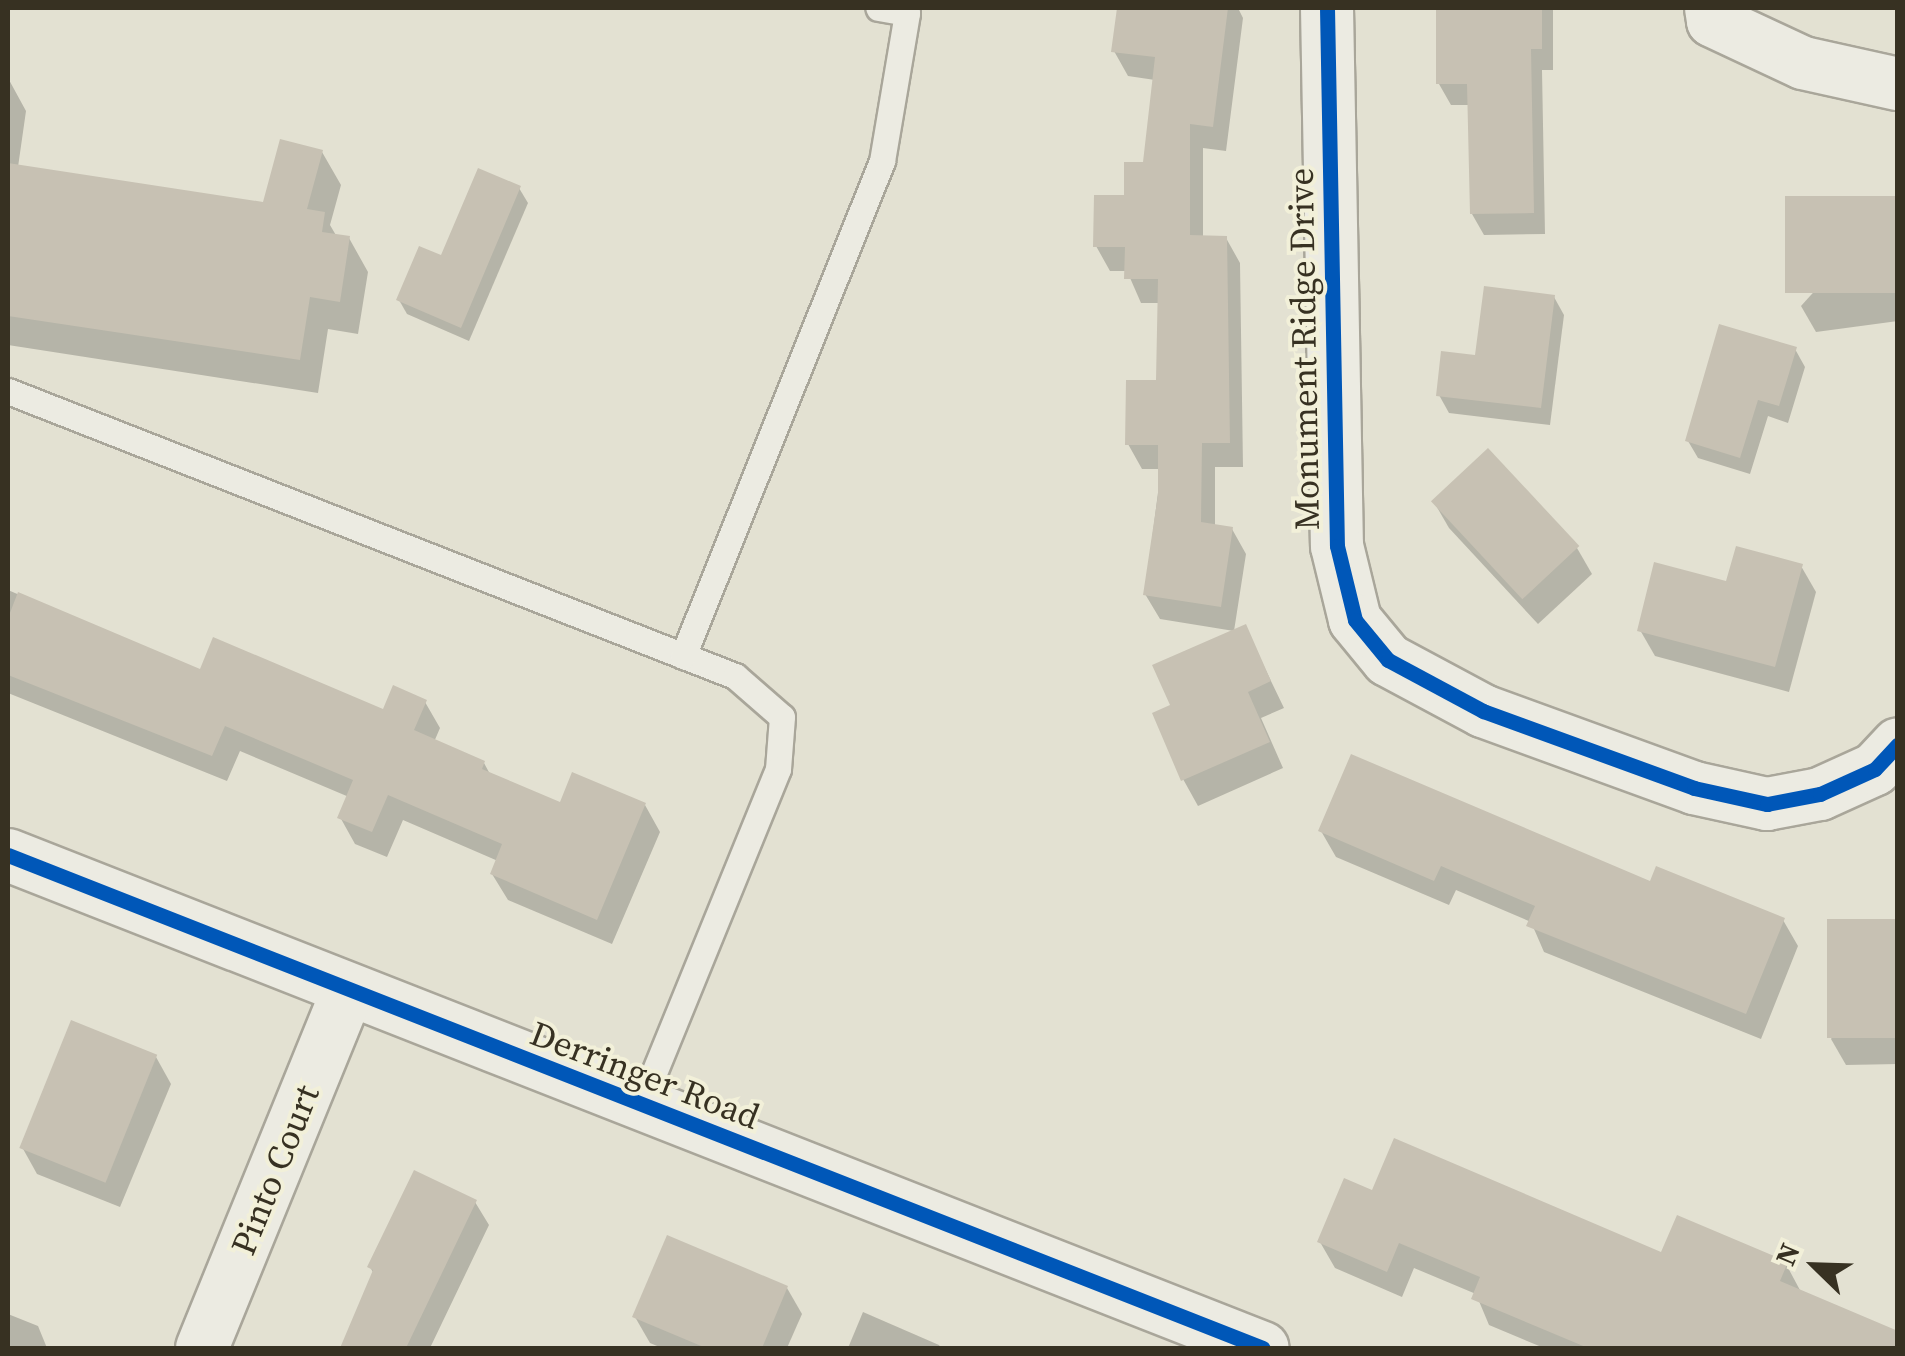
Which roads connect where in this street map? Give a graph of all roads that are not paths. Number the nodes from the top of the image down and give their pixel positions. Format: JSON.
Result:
{"nodes":[{"id":1,"x":878,"y":8,"type":"edge"},
{"id":2,"x":1327,"y":8,"type":"edge"},
{"id":3,"x":1711,"y":8,"type":"edge"},
{"id":4,"x":1898,"y":84,"type":"edge"},
{"id":5,"x":8,"y":391,"type":"edge"},
{"id":6,"x":682,"y":656,"type":"junction"},
{"id":7,"x":1898,"y":744,"type":"edge"},
{"id":8,"x":8,"y":855,"type":"edge"},
{"id":9,"x":348,"y":991,"type":"junction"},
{"id":10,"x":641,"y":1105,"type":"junction"},
{"id":11,"x":202,"y":1348,"type":"edge"},
{"id":12,"x":1263,"y":1348,"type":"edge"}],
"edges":[{"from":1,"to":6,"type":"lane"},
{"from":2,"to":7,"type":"street","name":"Monument Ridge Drive"},
{"from":3,"to":4,"type":"street"},
{"from":5,"to":6,"type":"lane"},
{"from":6,"to":10,"type":"lane"},
{"from":8,"to":9,"type":"street","name":"Derringer Road"},
{"from":9,"to":10,"type":"street","name":"Derringer Road"},
{"from":9,"to":11,"type":"street","name":"Pinto Court"},
{"from":10,"to":12,"type":"street","name":"Derringer Road"}]}
